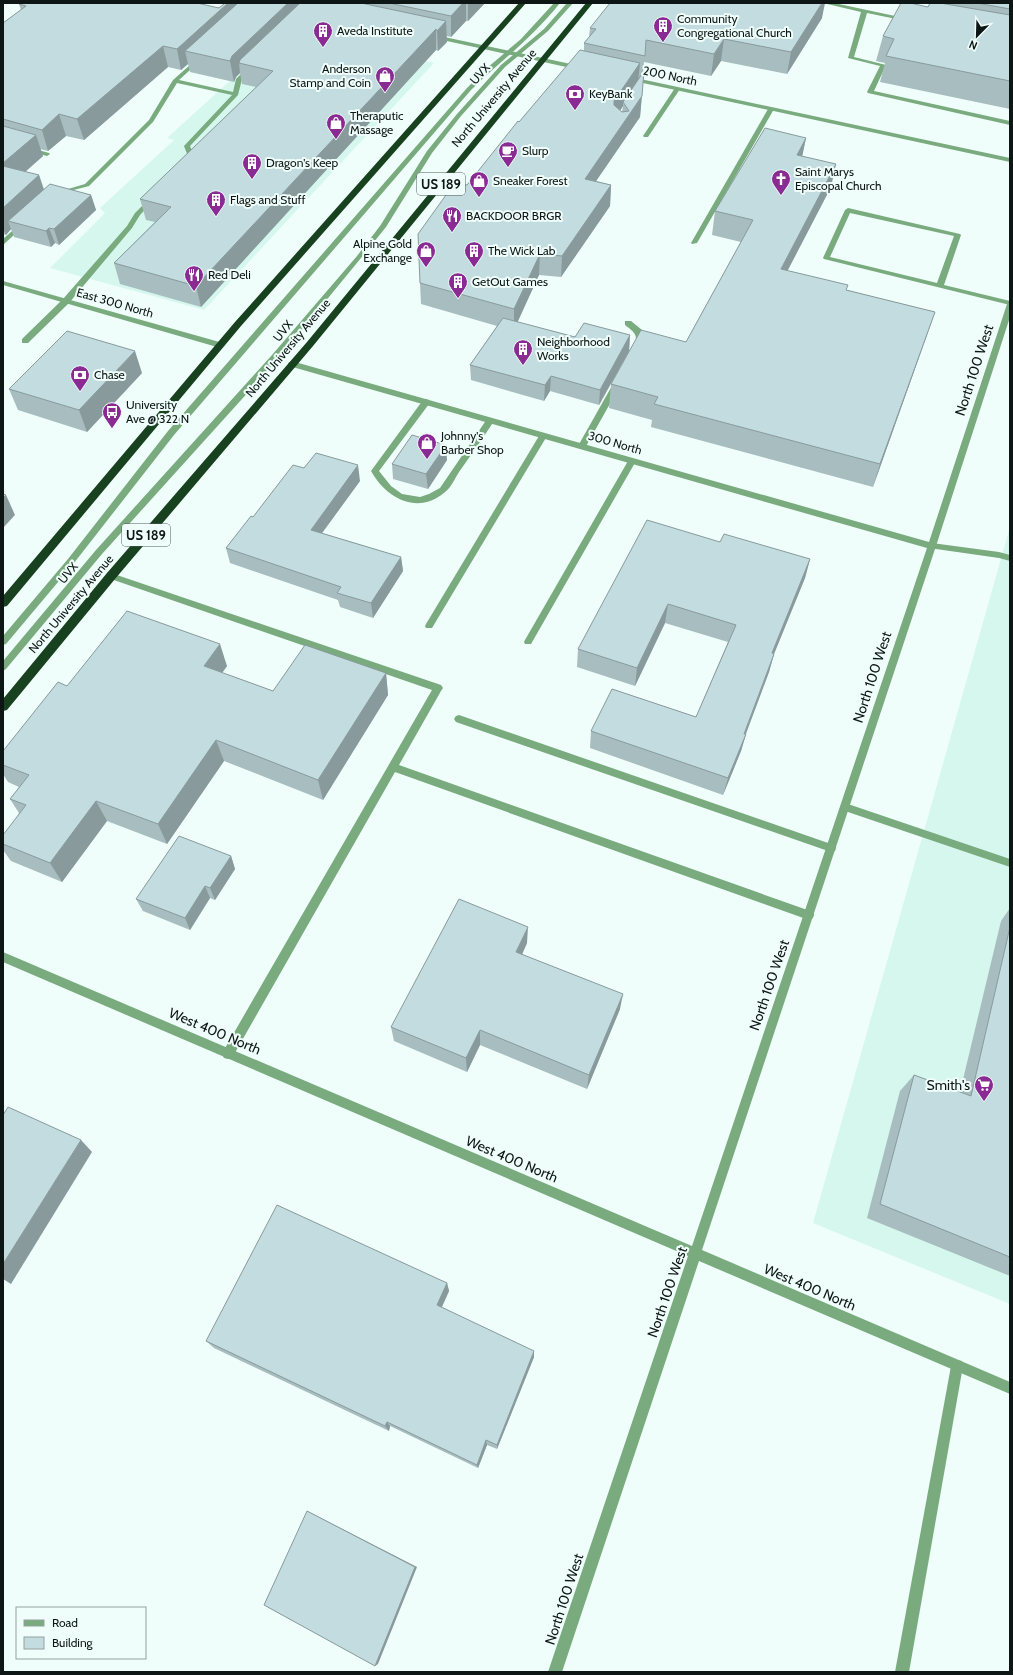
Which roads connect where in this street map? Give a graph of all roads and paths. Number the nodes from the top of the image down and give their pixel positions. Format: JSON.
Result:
{"nodes":[{"id":1,"x":523,"y":3,"type":"edge"},
{"id":2,"x":556,"y":3,"type":"edge"},
{"id":3,"x":570,"y":3,"type":"edge"},
{"id":4,"x":590,"y":3,"type":"edge"},
{"id":5,"x":826,"y":3,"type":"edge"},
{"id":6,"x":864,"y":12,"type":"junction"},
{"id":7,"x":913,"y":20,"type":"edge"},
{"id":8,"x":427,"y":36,"type":"edge"},
{"id":9,"x":484,"y":48,"type":"junction"},
{"id":10,"x":512,"y":54,"type":"junction"},
{"id":11,"x":202,"y":56,"type":"edge"},
{"id":12,"x":542,"y":61,"type":"junction"},
{"id":13,"x":256,"y":63,"type":"edge"},
{"id":14,"x":590,"y":70,"type":"edge"},
{"id":15,"x":621,"y":77,"type":"edge"},
{"id":16,"x":175,"y":81,"type":"junction"},
{"id":17,"x":677,"y":89,"type":"junction"},
{"id":18,"x":236,"y":94,"type":"junction"},
{"id":19,"x":771,"y":109,"type":"junction"},
{"id":20,"x":1010,"y":123,"type":"edge"},
{"id":21,"x":646,"y":136,"type":"dead end"},
{"id":22,"x":3,"y":146,"type":"edge"},
{"id":23,"x":47,"y":154,"type":"dead end"},
{"id":24,"x":1010,"y":160,"type":"edge"},
{"id":25,"x":181,"y":170,"type":"edge"},
{"id":26,"x":159,"y":192,"type":"edge"},
{"id":27,"x":55,"y":194,"type":"edge"},
{"id":28,"x":26,"y":221,"type":"edge"},
{"id":29,"x":3,"y":243,"type":"edge"},
{"id":30,"x":694,"y":243,"type":"dead end"},
{"id":31,"x":3,"y":283,"type":"edge"},
{"id":32,"x":940,"y":285,"type":"junction"},
{"id":33,"x":66,"y":301,"type":"junction"},
{"id":34,"x":1010,"y":303,"type":"edge"},
{"id":35,"x":1010,"y":306,"type":"edge"},
{"id":36,"x":628,"y":322,"type":"dead end"},
{"id":37,"x":25,"y":341,"type":"dead end"},
{"id":38,"x":220,"y":345,"type":"junction"},
{"id":39,"x":635,"y":352,"type":"edge"},
{"id":40,"x":292,"y":364,"type":"junction"},
{"id":41,"x":620,"y":378,"type":"edge"},
{"id":42,"x":426,"y":402,"type":"junction"},
{"id":43,"x":490,"y":421,"type":"junction"},
{"id":44,"x":543,"y":436,"type":"junction"},
{"id":45,"x":582,"y":446,"type":"junction"},
{"id":46,"x":632,"y":461,"type":"junction"},
{"id":47,"x":932,"y":546,"type":"junction"},
{"id":48,"x":1010,"y":558,"type":"edge"},
{"id":49,"x":111,"y":576,"type":"junction"},
{"id":50,"x":3,"y":603,"type":"edge"},
{"id":51,"x":429,"y":626,"type":"dead end"},
{"id":52,"x":3,"y":642,"type":"edge"},
{"id":53,"x":528,"y":642,"type":"dead end"},
{"id":54,"x":3,"y":667,"type":"edge"},
{"id":55,"x":3,"y":707,"type":"edge"},
{"id":56,"x":459,"y":719,"type":"dead end"},
{"id":57,"x":392,"y":767,"type":"junction"},
{"id":58,"x":845,"y":807,"type":"junction"},
{"id":59,"x":831,"y":848,"type":"junction"},
{"id":60,"x":1010,"y":862,"type":"edge"},
{"id":61,"x":809,"y":915,"type":"junction"},
{"id":62,"x":3,"y":957,"type":"edge"},
{"id":63,"x":228,"y":1054,"type":"junction"},
{"id":64,"x":695,"y":1254,"type":"junction"},
{"id":65,"x":957,"y":1366,"type":"junction"},
{"id":66,"x":1010,"y":1388,"type":"edge"},
{"id":67,"x":555,"y":1672,"type":"edge"},
{"id":68,"x":902,"y":1672,"type":"edge"}],
"edges":[{"from":1,"to":9,"type":"highway"},
{"from":2,"to":10,"type":"street","name":"UVX"},
{"from":3,"to":10,"type":"street","name":"UVX"},
{"from":4,"to":12,"type":"highway","name":"North University Avenue","number":"US 189"},
{"from":5,"to":6,"type":"street"},
{"from":6,"to":7,"type":"street"},
{"from":6,"to":20,"type":"street"},
{"from":8,"to":9,"type":"street"},
{"from":9,"to":10,"type":"street"},
{"from":9,"to":38,"type":"highway"},
{"from":10,"to":12,"type":"street"},
{"from":10,"to":52,"type":"street","name":"UVX"},
{"from":10,"to":54,"type":"street","name":"UVX"},
{"from":11,"to":16,"type":"street"},
{"from":12,"to":14,"type":"street"},
{"from":12,"to":40,"type":"highway","name":"North University Avenue","number":"US 189"},
{"from":13,"to":18,"type":"street"},
{"from":15,"to":17,"type":"street","name":"200 North"},
{"from":16,"to":18,"type":"street"},
{"from":16,"to":27,"type":"street"},
{"from":17,"to":19,"type":"street","name":"200 North"},
{"from":17,"to":21,"type":"street"},
{"from":18,"to":25,"type":"street"},
{"from":19,"to":24,"type":"street","name":"200 North"},
{"from":19,"to":30,"type":"street"},
{"from":22,"to":23,"type":"street"},
{"from":26,"to":33,"type":"street"},
{"from":28,"to":29,"type":"street"},
{"from":31,"to":33,"type":"street","name":"East 300 North"},
{"from":32,"to":32,"type":"street"},
{"from":32,"to":34,"type":"street"},
{"from":33,"to":37,"type":"street"},
{"from":33,"to":38,"type":"street","name":"East 300 North"},
{"from":35,"to":47,"type":"street","name":"North 100 West"},
{"from":36,"to":39,"type":"street"},
{"from":38,"to":50,"type":"highway"},
{"from":40,"to":42,"type":"street","name":"300 North"},
{"from":40,"to":49,"type":"highway","name":"North University Avenue","number":"US 189"},
{"from":41,"to":45,"type":"street"},
{"from":42,"to":43,"type":"street","name":"300 North"},
{"from":42,"to":43,"type":"street"},
{"from":43,"to":44,"type":"street","name":"300 North"},
{"from":44,"to":45,"type":"street","name":"300 North"},
{"from":44,"to":51,"type":"street"},
{"from":45,"to":46,"type":"street","name":"300 North"},
{"from":46,"to":47,"type":"street","name":"300 North"},
{"from":46,"to":53,"type":"street"},
{"from":47,"to":48,"type":"street","name":"300 North"},
{"from":47,"to":58,"type":"street","name":"North 100 West"},
{"from":49,"to":55,"type":"highway","name":"North University Avenue","number":"US 189"},
{"from":49,"to":57,"type":"street"},
{"from":56,"to":59,"type":"street"},
{"from":57,"to":61,"type":"street"},
{"from":57,"to":63,"type":"street"},
{"from":58,"to":59,"type":"street","name":"North 100 West"},
{"from":58,"to":60,"type":"street"},
{"from":59,"to":61,"type":"street","name":"North 100 West"},
{"from":61,"to":64,"type":"street","name":"North 100 West"},
{"from":62,"to":63,"type":"street","name":"West 400 North"},
{"from":63,"to":64,"type":"street","name":"West 400 North"},
{"from":64,"to":65,"type":"street","name":"West 400 North"},
{"from":64,"to":67,"type":"street","name":"North 100 West"},
{"from":65,"to":66,"type":"street","name":"West 400 North"},
{"from":65,"to":68,"type":"street"}]}
